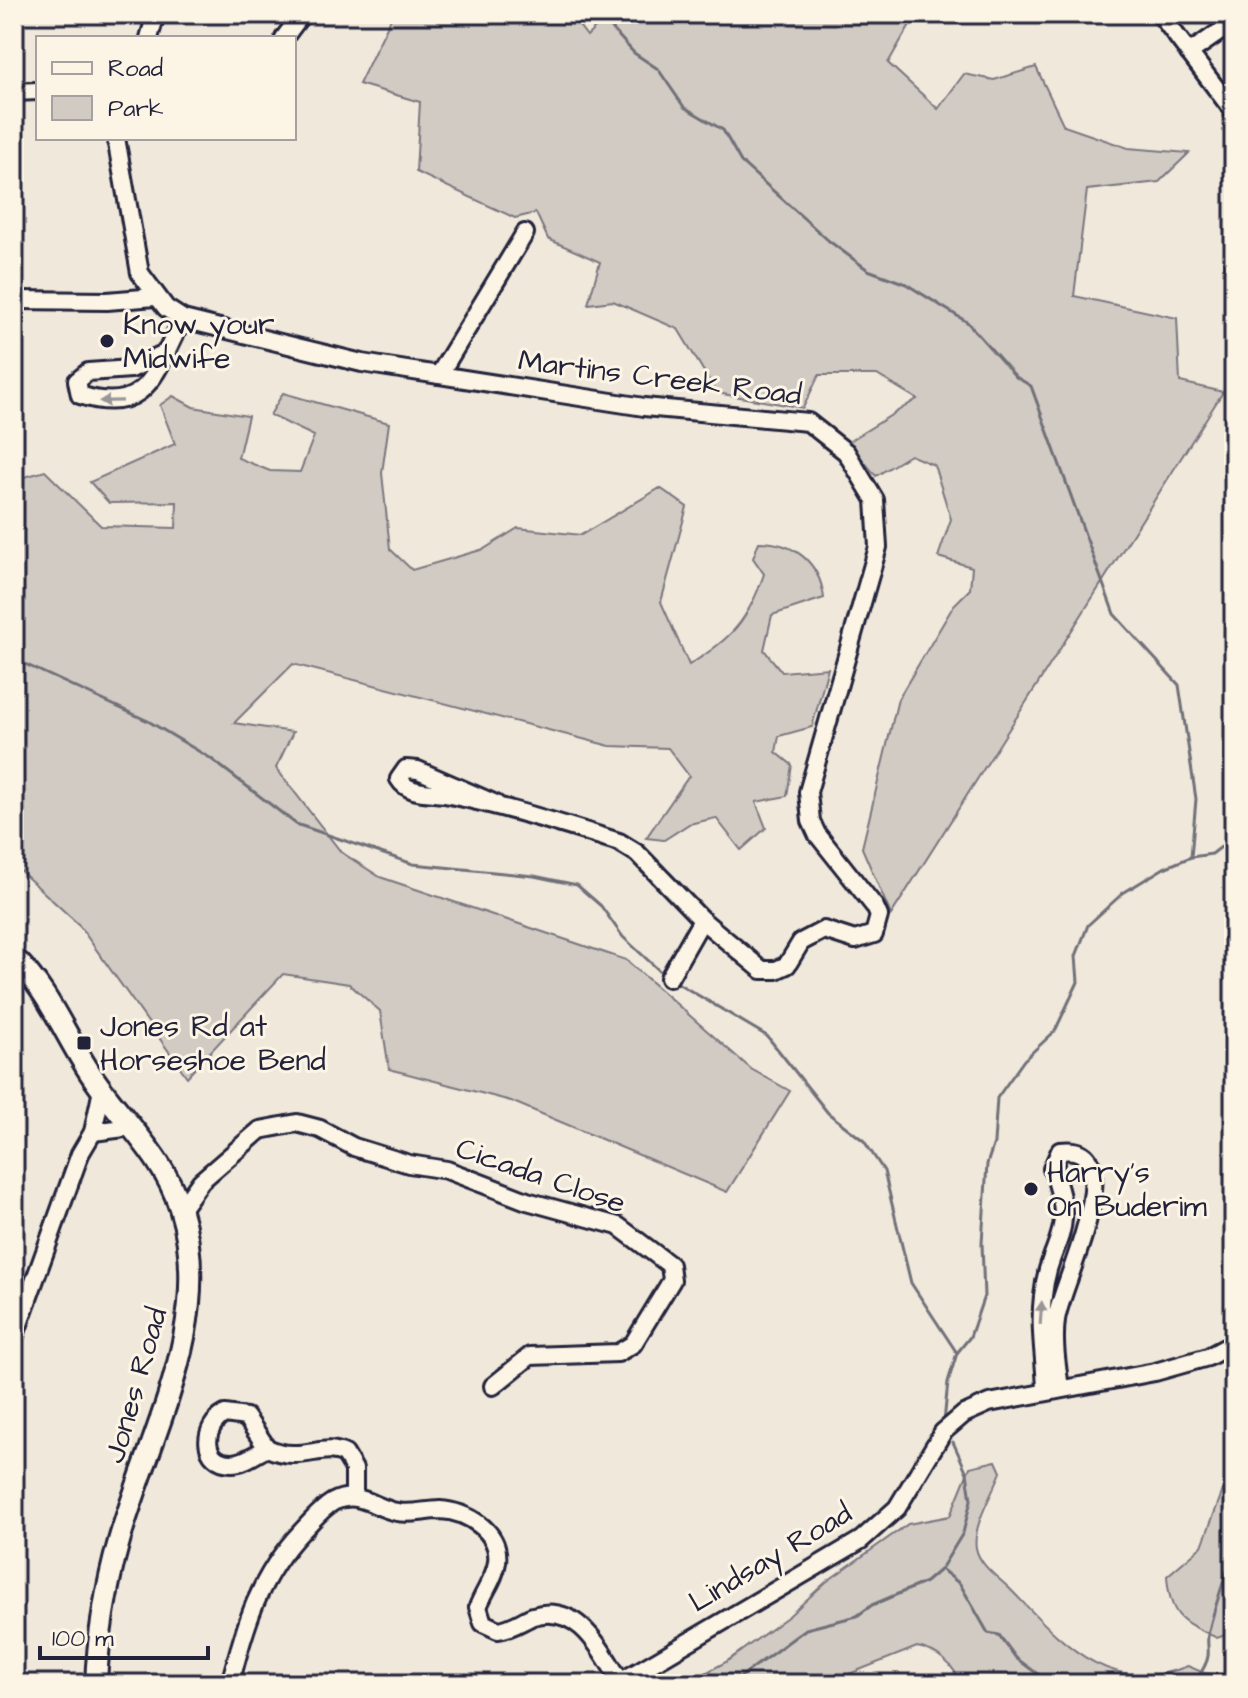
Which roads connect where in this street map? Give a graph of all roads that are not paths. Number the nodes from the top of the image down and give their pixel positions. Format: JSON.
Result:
{"nodes":[{"id":1,"x":156,"y":14,"type":"edge"},
{"id":2,"x":302,"y":14,"type":"edge"},
{"id":3,"x":1160,"y":14,"type":"edge"},
{"id":4,"x":1234,"y":22,"type":"edge"},
{"id":5,"x":150,"y":36,"type":"edge"},
{"id":6,"x":286,"y":36,"type":"edge"},
{"id":7,"x":1189,"y":53,"type":"junction"},
{"id":8,"x":36,"y":91,"type":"edge"},
{"id":9,"x":14,"y":92,"type":"edge"},
{"id":10,"x":1234,"y":112,"type":"edge"},
{"id":11,"x":116,"y":140,"type":"edge"},
{"id":12,"x":525,"y":233,"type":"dead end"},
{"id":13,"x":14,"y":291,"type":"edge"},
{"id":14,"x":155,"y":297,"type":"junction"},
{"id":15,"x":14,"y":300,"type":"edge"},
{"id":16,"x":44,"y":300,"type":"junction"},
{"id":17,"x":183,"y":319,"type":"junction"},
{"id":18,"x":165,"y":353,"type":"junction"},
{"id":19,"x":439,"y":375,"type":"junction"},
{"id":20,"x":496,"y":804,"type":"junction"},
{"id":21,"x":702,"y":920,"type":"junction"},
{"id":22,"x":14,"y":958,"type":"edge"},
{"id":23,"x":669,"y":978,"type":"dead end"},
{"id":24,"x":102,"y":1090,"type":"junction"},
{"id":25,"x":132,"y":1127,"type":"junction"},
{"id":26,"x":93,"y":1132,"type":"junction"},
{"id":27,"x":201,"y":1181,"type":"junction"},
{"id":28,"x":170,"y":1183,"type":"junction"},
{"id":29,"x":181,"y":1209,"type":"junction"},
{"id":30,"x":14,"y":1338,"type":"edge"},
{"id":31,"x":1234,"y":1343,"type":"edge"},
{"id":32,"x":493,"y":1386,"type":"dead end"},
{"id":33,"x":1053,"y":1389,"type":"junction"},
{"id":34,"x":267,"y":1448,"type":"dead end"},
{"id":35,"x":354,"y":1497,"type":"junction"},
{"id":36,"x":619,"y":1683,"type":"edge"},
{"id":37,"x":96,"y":1684,"type":"edge"},
{"id":38,"x":230,"y":1684,"type":"edge"}],
"edges":[{"from":1,"to":5,"type":"street"},
{"from":2,"to":6,"type":"street"},
{"from":3,"to":7,"type":"street"},
{"from":4,"to":7,"type":"street"},
{"from":7,"to":10,"type":"street"},
{"from":8,"to":9,"type":"street"},
{"from":11,"to":14,"type":"street"},
{"from":12,"to":19,"type":"street"},
{"from":13,"to":16,"type":"street"},
{"from":14,"to":16,"type":"street"},
{"from":14,"to":17,"type":"street"},
{"from":15,"to":16,"type":"street"},
{"from":17,"to":18,"type":"street"},
{"from":17,"to":19,"type":"street"},
{"from":18,"to":18,"type":"street","one_way":true},
{"from":19,"to":21,"type":"street","name":"Martins Creek Road"},
{"from":20,"to":20,"type":"street","name":"Martins Creek Road"},
{"from":20,"to":21,"type":"street","name":"Martins Creek Road"},
{"from":21,"to":23,"type":"street"},
{"from":22,"to":24,"type":"main road","name":"Jones Road"},
{"from":24,"to":25,"type":"main road","name":"Jones Road"},
{"from":24,"to":26,"type":"street"},
{"from":25,"to":26,"type":"street"},
{"from":25,"to":28,"type":"main road","name":"Jones Road"},
{"from":26,"to":30,"type":"street"},
{"from":27,"to":28,"type":"street"},
{"from":27,"to":29,"type":"street","name":"Cicada Close"},
{"from":27,"to":32,"type":"street","name":"Cicada Close"},
{"from":28,"to":29,"type":"main road","name":"Jones Road"},
{"from":29,"to":37,"type":"main road","name":"Jones Road"},
{"from":31,"to":33,"type":"street","name":"Lindsay Road"},
{"from":33,"to":33,"type":"street","one_way":true},
{"from":33,"to":36,"type":"street","name":"Lindsay Road"},
{"from":34,"to":35,"type":"street"},
{"from":35,"to":36,"type":"street"},
{"from":35,"to":38,"type":"street"}]}
